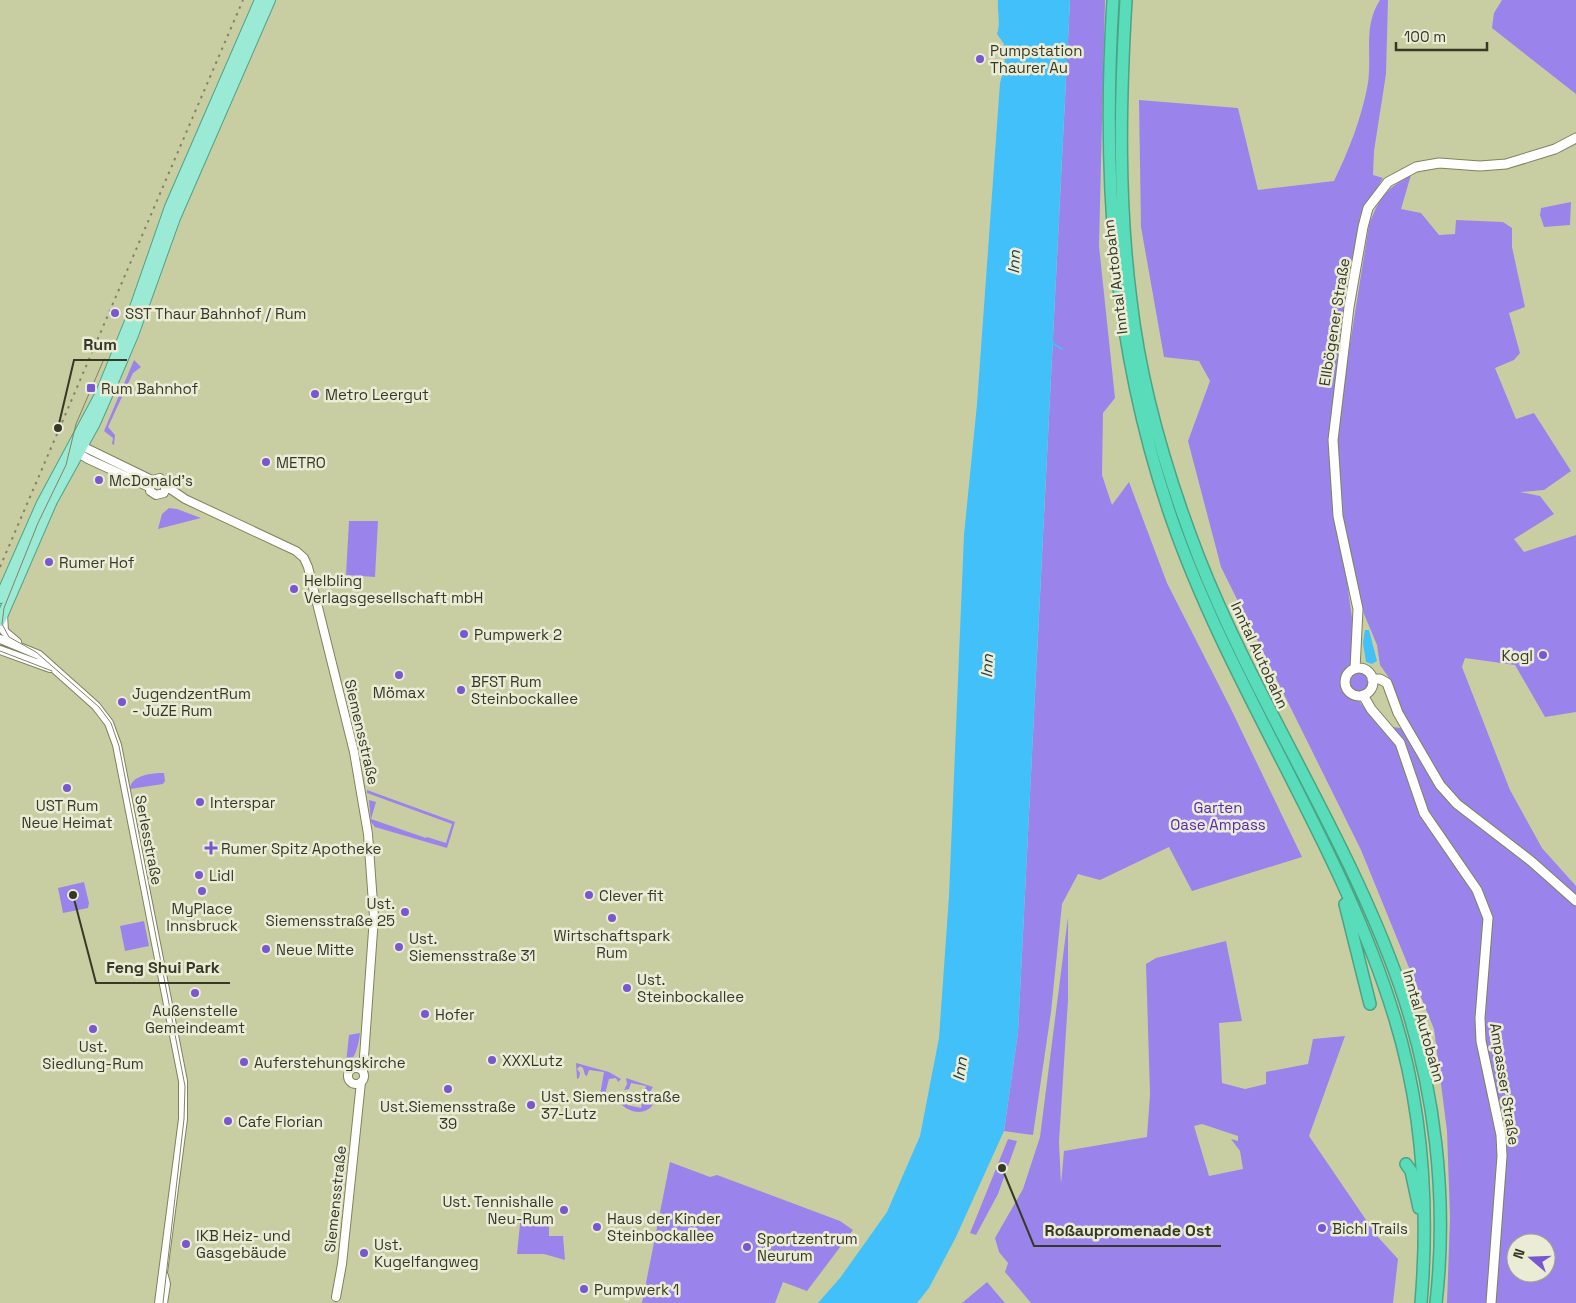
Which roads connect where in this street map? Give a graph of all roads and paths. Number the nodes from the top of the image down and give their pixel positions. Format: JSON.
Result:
{"nodes":[{"id":1,"x":260,"y":0,"type":"edge"},
{"id":2,"x":270,"y":0,"type":"edge"},
{"id":3,"x":1113,"y":0,"type":"edge"},
{"id":4,"x":1126,"y":0,"type":"edge"},
{"id":5,"x":1576,"y":138,"type":"edge"},
{"id":6,"x":87,"y":422,"type":"junction"},
{"id":7,"x":79,"y":449,"type":"junction"},
{"id":8,"x":67,"y":456,"type":"junction"},
{"id":9,"x":150,"y":483,"type":"junction"},
{"id":10,"x":166,"y":486,"type":"junction"},
{"id":11,"x":162,"y":494,"type":"junction"},
{"id":12,"x":185,"y":499,"type":"junction"},
{"id":13,"x":0,"y":598,"type":"edge"},
{"id":14,"x":2,"y":617,"type":"edge"},
{"id":15,"x":0,"y":639,"type":"edge"},
{"id":16,"x":0,"y":650,"type":"edge"},
{"id":17,"x":32,"y":652,"type":"junction"},
{"id":18,"x":1355,"y":669,"type":"junction"},
{"id":19,"x":54,"y":670,"type":"junction"},
{"id":20,"x":1372,"y":679,"type":"junction"},
{"id":21,"x":1363,"y":696,"type":"junction"},
{"id":22,"x":1337,"y":874,"type":"junction"},
{"id":23,"x":1576,"y":900,"type":"edge"},
{"id":24,"x":1370,"y":1004,"type":"dead end"},
{"id":25,"x":360,"y":1069,"type":"junction"},
{"id":26,"x":357,"y":1082,"type":"junction"},
{"id":27,"x":1406,"y":1164,"type":"dead end"},
{"id":28,"x":1425,"y":1229,"type":"junction"},
{"id":29,"x":163,"y":1282,"type":"junction"},
{"id":30,"x":336,"y":1297,"type":"dead end"},
{"id":31,"x":159,"y":1303,"type":"edge"},
{"id":32,"x":163,"y":1303,"type":"edge"},
{"id":33,"x":1421,"y":1303,"type":"edge"},
{"id":34,"x":1436,"y":1303,"type":"edge"},
{"id":35,"x":1490,"y":1303,"type":"edge"}],
"edges":[{"from":1,"to":6,"type":"main road"},
{"from":2,"to":7,"type":"main road"},
{"from":3,"to":22,"type":"highway","name":"Inntal Autobahn"},
{"from":4,"to":34,"type":"highway","name":"Inntal Autobahn"},
{"from":5,"to":18,"type":"main road","name":"Ellbögener Straße"},
{"from":6,"to":7,"type":"street"},
{"from":6,"to":8,"type":"main road"},
{"from":7,"to":8,"type":"street"},
{"from":7,"to":9,"type":"street"},
{"from":7,"to":14,"type":"main road"},
{"from":8,"to":13,"type":"main road"},
{"from":9,"to":10,"type":"street","name":"Siemensstraße"},
{"from":9,"to":11,"type":"street","name":"Siemensstraße"},
{"from":10,"to":11,"type":"street"},
{"from":10,"to":12,"type":"street","name":"Siemensstraße"},
{"from":11,"to":12,"type":"street","name":"Siemensstraße"},
{"from":12,"to":25,"type":"street","name":"Siemensstraße"},
{"from":14,"to":17,"type":"street","name":"Serlesstraße"},
{"from":15,"to":17,"type":"street","name":"Serlesstraße"},
{"from":16,"to":19,"type":"street","name":"Serlesstraße"},
{"from":17,"to":19,"type":"street","name":"Serlesstraße"},
{"from":18,"to":20,"type":"main road"},
{"from":18,"to":21,"type":"main road"},
{"from":19,"to":29,"type":"street","name":"Serlesstraße"},
{"from":20,"to":21,"type":"main road"},
{"from":20,"to":23,"type":"main road"},
{"from":21,"to":35,"type":"main road","name":"Ampasser Straße"},
{"from":22,"to":24,"type":"highway"},
{"from":22,"to":28,"type":"highway","name":"Inntal Autobahn"},
{"from":25,"to":26,"type":"street"},
{"from":25,"to":26,"type":"street"},
{"from":26,"to":30,"type":"street","name":"Siemensstraße"},
{"from":27,"to":28,"type":"highway"},
{"from":28,"to":33,"type":"highway","name":"Inntal Autobahn"},
{"from":29,"to":31,"type":"street"},
{"from":29,"to":32,"type":"street"}]}
